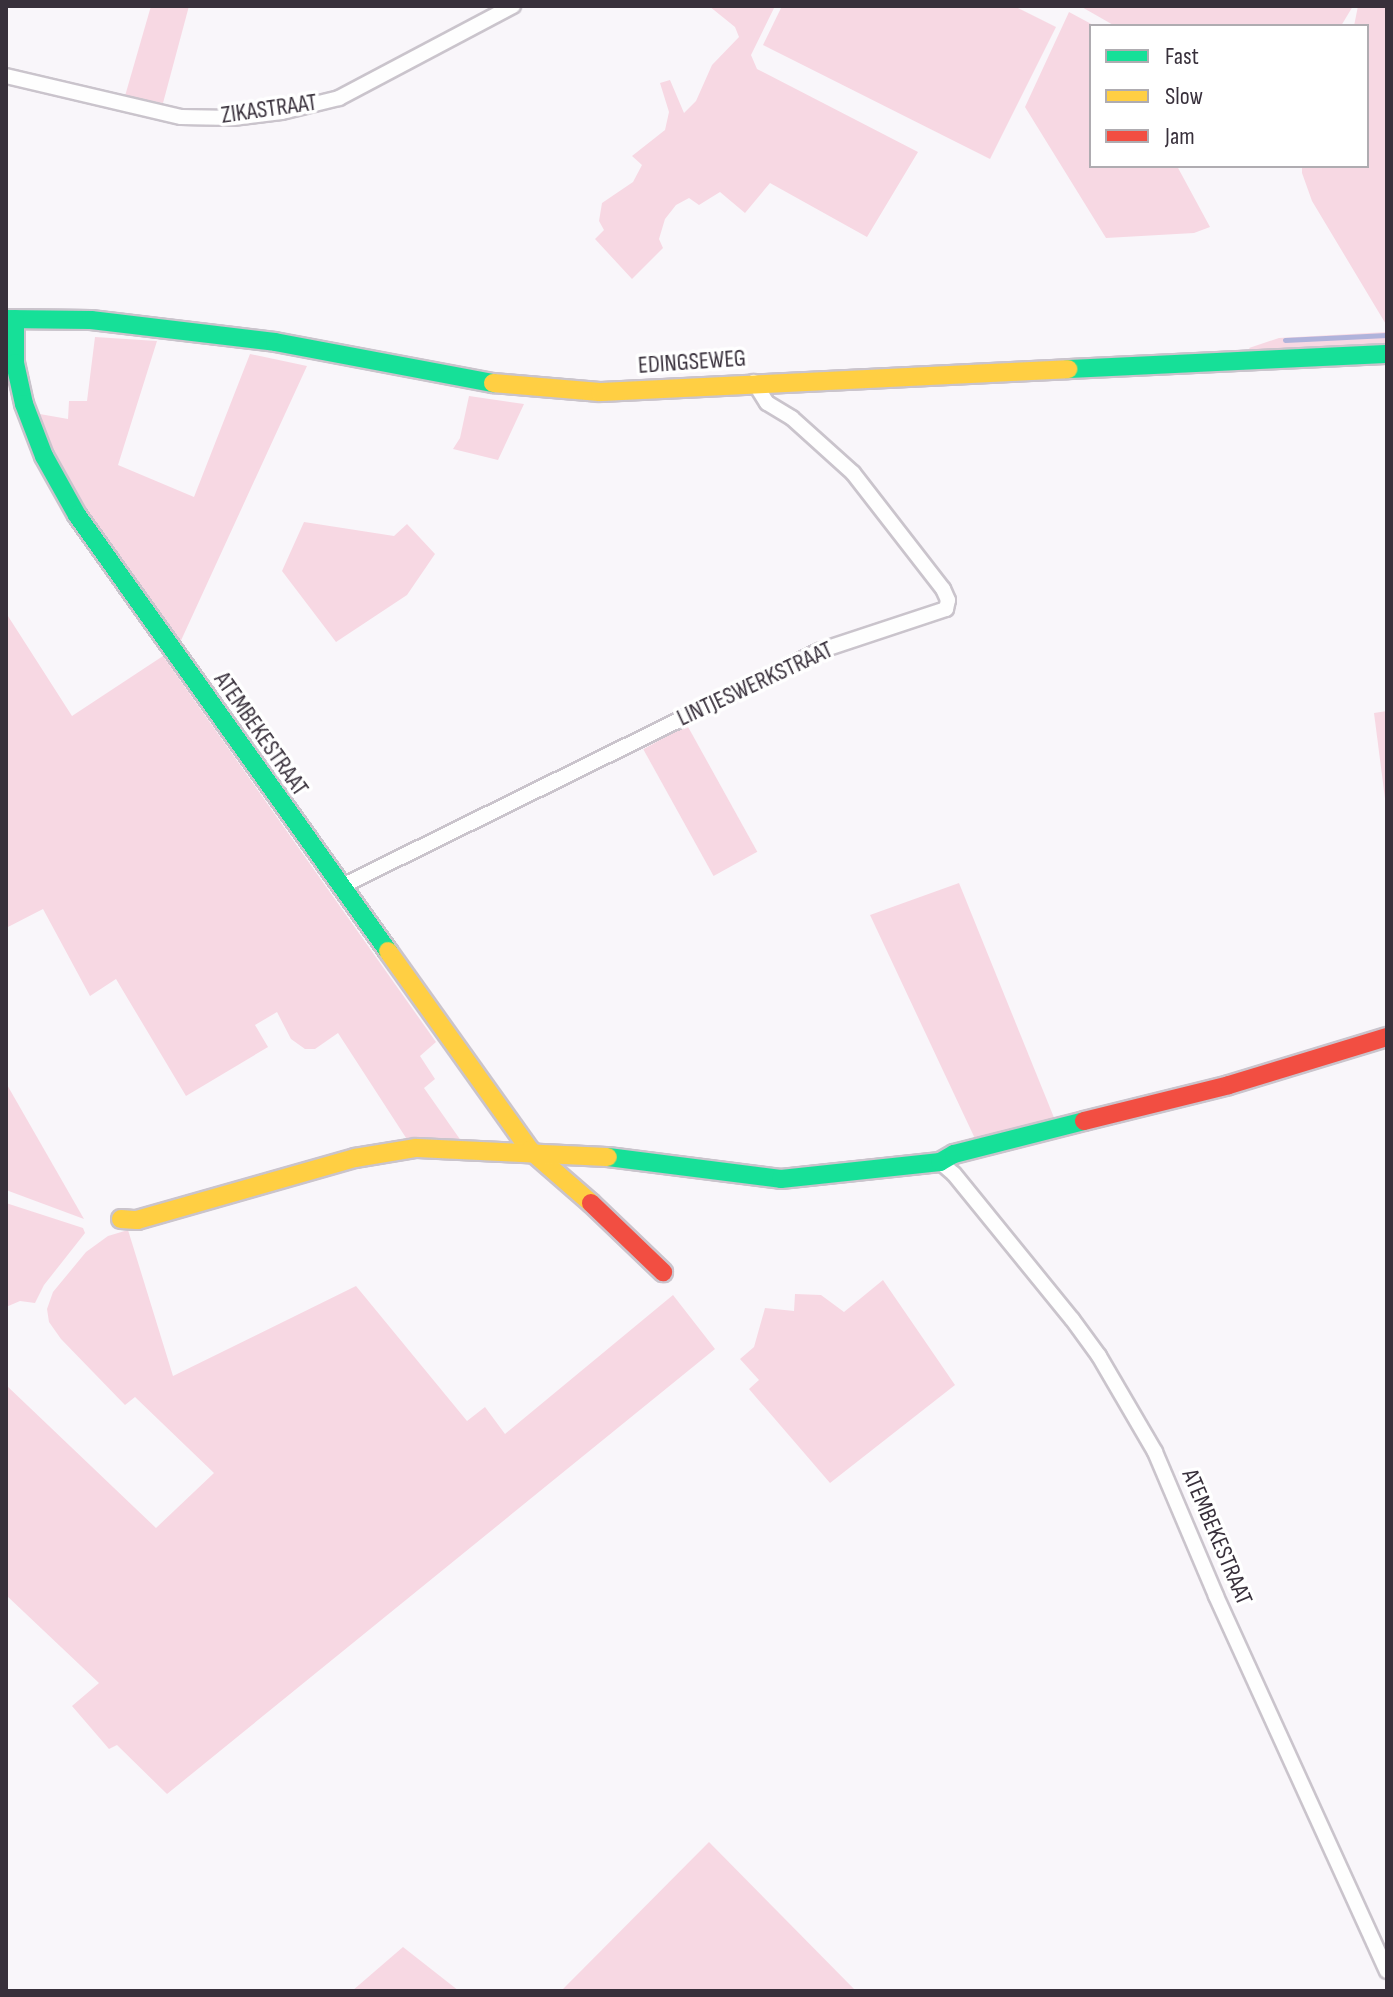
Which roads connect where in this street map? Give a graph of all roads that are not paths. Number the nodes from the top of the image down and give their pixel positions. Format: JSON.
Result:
{"nodes":[{"id":1,"x":513,"y":6,"type":"edge"},
{"id":2,"x":6,"y":76,"type":"edge"},
{"id":3,"x":10,"y":319,"type":"edge"},
{"id":4,"x":1387,"y":354,"type":"edge"},
{"id":5,"x":754,"y":382,"type":"junction"},
{"id":6,"x":340,"y":887,"type":"junction"},
{"id":7,"x":1387,"y":1037,"type":"edge"},
{"id":8,"x":530,"y":1150,"type":"junction"},
{"id":9,"x":940,"y":1162,"type":"junction"},
{"id":10,"x":121,"y":1219,"type":"dead end"},
{"id":11,"x":663,"y":1272,"type":"dead end"},
{"id":12,"x":1387,"y":1971,"type":"edge"}],
"edges":[{"from":1,"to":2,"type":"street","name":"ZIKASTRAAT"},
{"from":3,"to":5,"type":"street","name":"EDINGSEWEG"},
{"from":3,"to":6,"type":"street","name":"ATEMBEKESTRAAT"},
{"from":4,"to":5,"type":"street","name":"EDINGSEWEG"},
{"from":5,"to":6,"type":"street","name":"LINTJESWERKSTRAAT"},
{"from":6,"to":8,"type":"street","name":"ATEMBEKESTRAAT"},
{"from":7,"to":9,"type":"street"},
{"from":8,"to":9,"type":"street"},
{"from":8,"to":10,"type":"street"},
{"from":8,"to":11,"type":"street","name":"ATEMBEKESTRAAT"},
{"from":9,"to":12,"type":"street","name":"ATEMBEKESTRAAT"}]}
